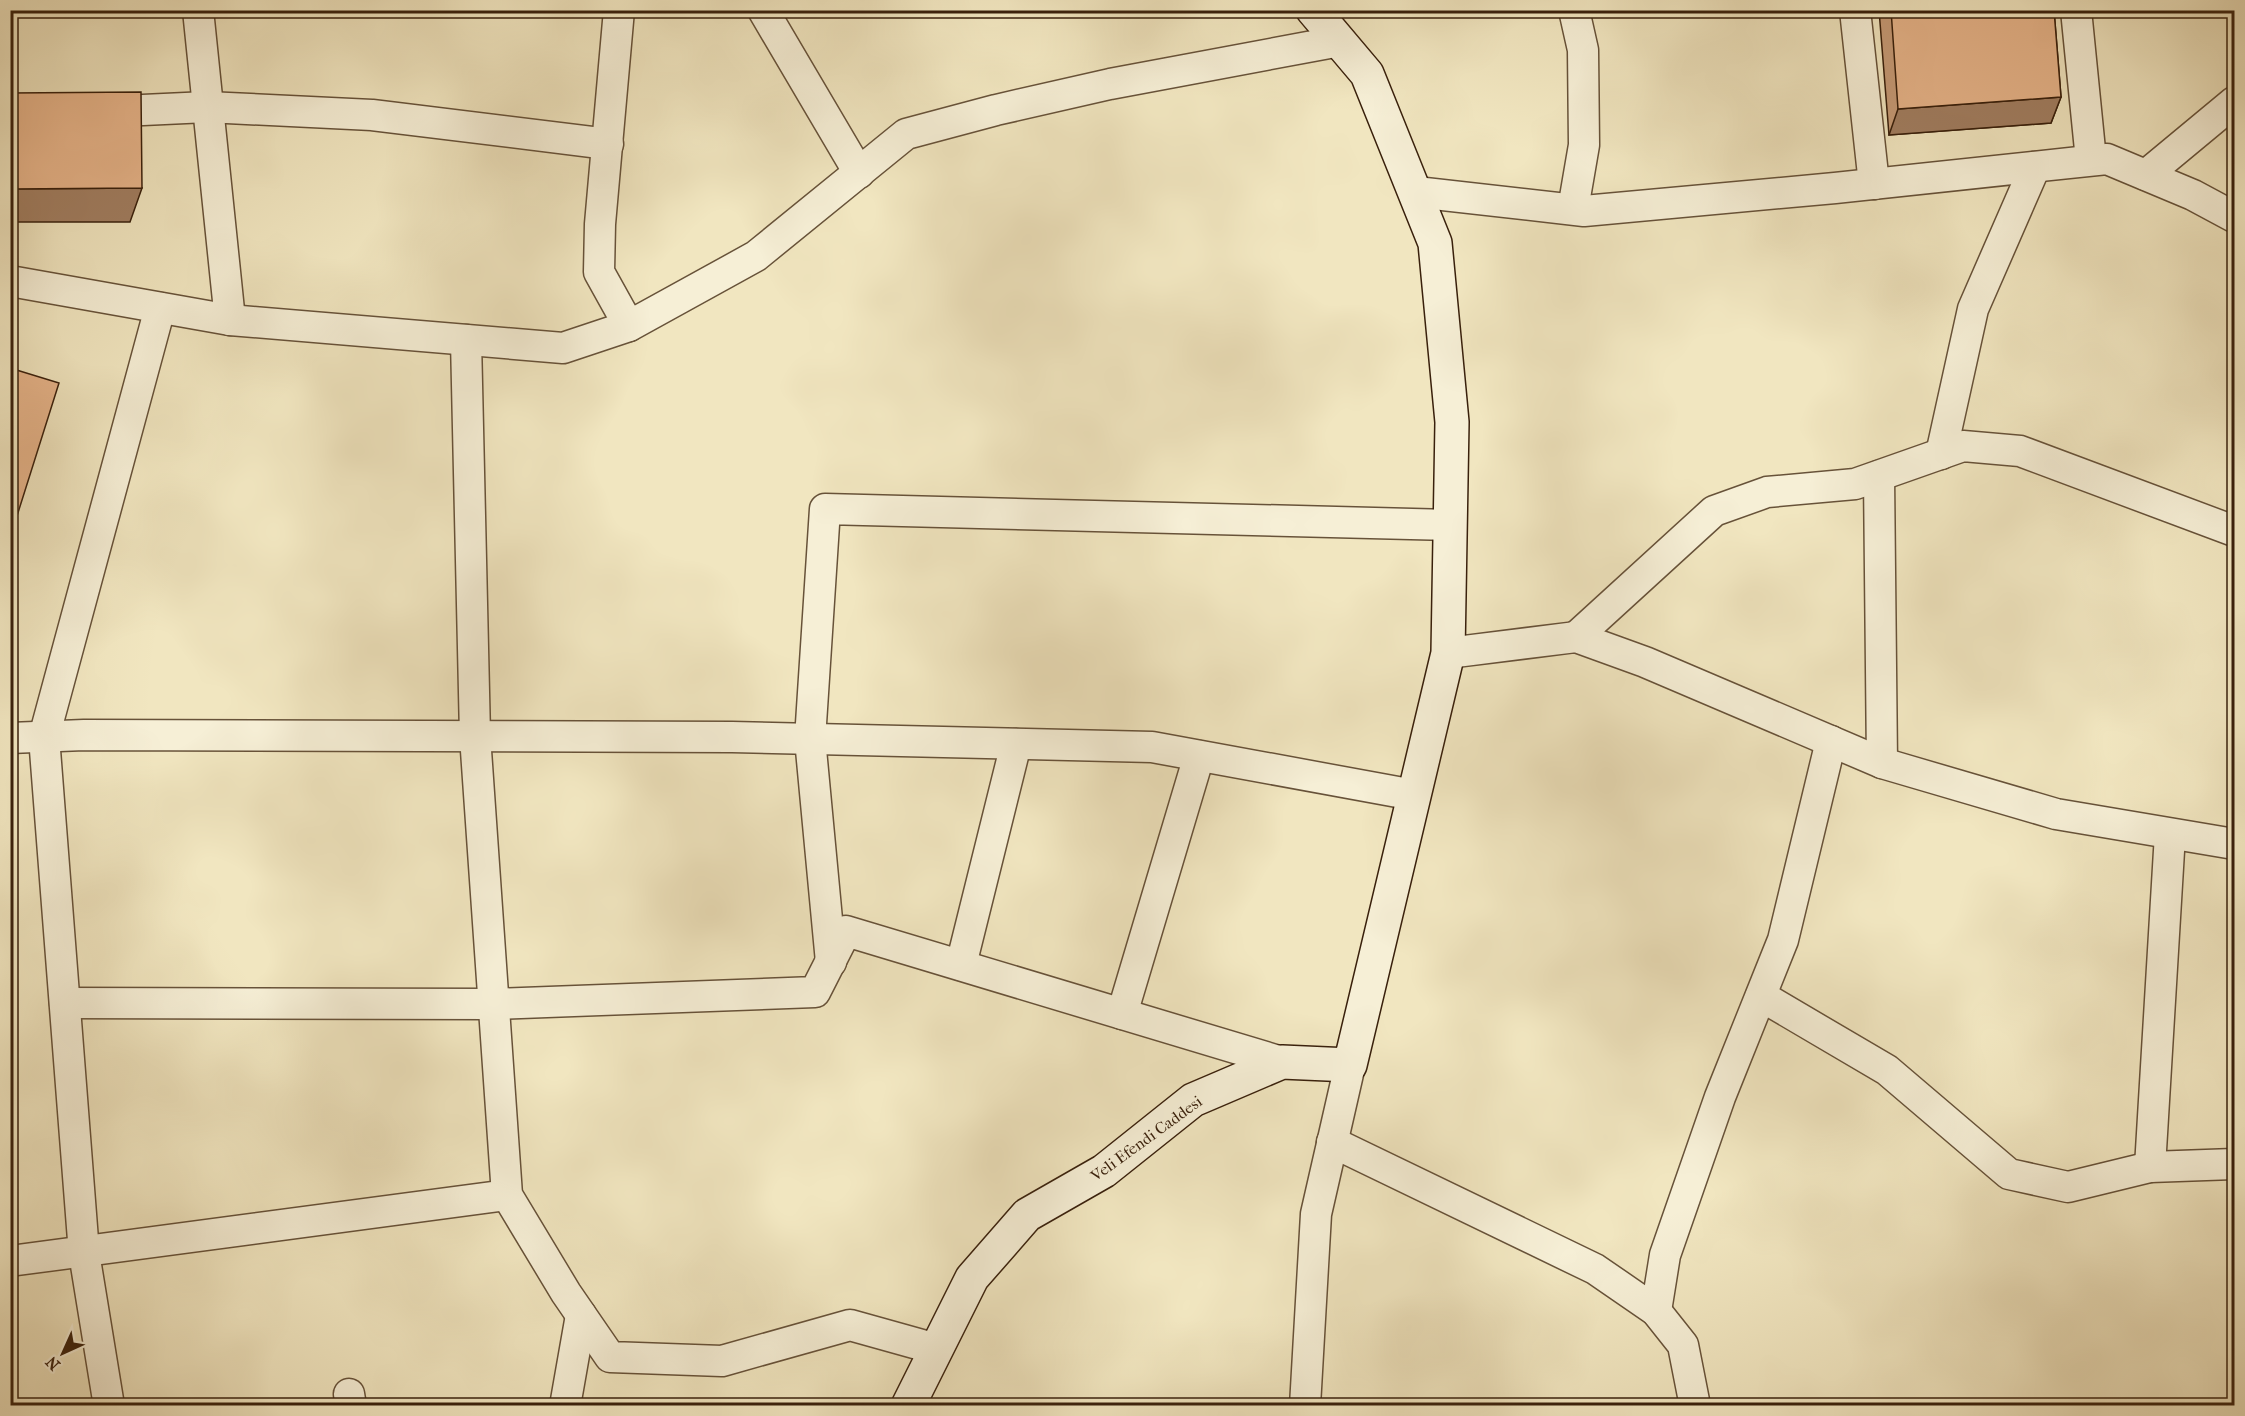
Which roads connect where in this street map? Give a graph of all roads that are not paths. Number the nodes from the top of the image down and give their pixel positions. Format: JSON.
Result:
{"nodes":[{"id":1,"x":198,"y":10,"type":"edge"},
{"id":2,"x":619,"y":10,"type":"edge"},
{"id":3,"x":763,"y":10,"type":"edge"},
{"id":4,"x":1313,"y":10,"type":"edge"},
{"id":5,"x":1574,"y":10,"type":"edge"},
{"id":6,"x":1856,"y":10,"type":"edge"},
{"id":7,"x":2076,"y":10,"type":"edge"},
{"id":8,"x":1340,"y":41,"type":"junction"},
{"id":9,"x":2235,"y":102,"type":"edge"},
{"id":10,"x":207,"y":107,"type":"junction"},
{"id":11,"x":68,"y":113,"type":"edge"},
{"id":12,"x":608,"y":144,"type":"junction"},
{"id":13,"x":2091,"y":160,"type":"junction"},
{"id":14,"x":2035,"y":167,"type":"junction"},
{"id":15,"x":859,"y":173,"type":"junction"},
{"id":16,"x":2146,"y":175,"type":"junction"},
{"id":17,"x":1874,"y":184,"type":"junction"},
{"id":18,"x":1416,"y":192,"type":"junction"},
{"id":19,"x":1573,"y":209,"type":"junction"},
{"id":20,"x":2235,"y":217,"type":"edge"},
{"id":21,"x":10,"y":281,"type":"edge"},
{"id":22,"x":160,"y":308,"type":"junction"},
{"id":23,"x":230,"y":320,"type":"junction"},
{"id":24,"x":629,"y":326,"type":"junction"},
{"id":25,"x":466,"y":340,"type":"junction"},
{"id":26,"x":1941,"y":454,"type":"junction"},
{"id":27,"x":1879,"y":476,"type":"junction"},
{"id":28,"x":1450,"y":525,"type":"junction"},
{"id":29,"x":2235,"y":531,"type":"edge"},
{"id":30,"x":1576,"y":637,"type":"junction"},
{"id":31,"x":1448,"y":653,"type":"junction"},
{"id":32,"x":475,"y":736,"type":"junction"},
{"id":33,"x":44,"y":737,"type":"junction"},
{"id":34,"x":10,"y":738,"type":"edge"},
{"id":35,"x":810,"y":739,"type":"junction"},
{"id":36,"x":1831,"y":741,"type":"junction"},
{"id":37,"x":1016,"y":744,"type":"junction"},
{"id":38,"x":1199,"y":756,"type":"junction"},
{"id":39,"x":1882,"y":763,"type":"junction"},
{"id":40,"x":1414,"y":795,"type":"junction"},
{"id":41,"x":2170,"y":834,"type":"junction"},
{"id":42,"x":2235,"y":844,"type":"edge"},
{"id":43,"x":831,"y":962,"type":"junction"},
{"id":44,"x":961,"y":965,"type":"junction"},
{"id":45,"x":1761,"y":996,"type":"junction"},
{"id":46,"x":65,"y":1003,"type":"junction"},
{"id":47,"x":493,"y":1004,"type":"junction"},
{"id":48,"x":1122,"y":1014,"type":"junction"},
{"id":49,"x":1282,"y":1062,"type":"junction"},
{"id":50,"x":1350,"y":1065,"type":"junction"},
{"id":51,"x":1332,"y":1142,"type":"junction"},
{"id":52,"x":2235,"y":1164,"type":"edge"},
{"id":53,"x":2150,"y":1167,"type":"junction"},
{"id":54,"x":507,"y":1195,"type":"junction"},
{"id":55,"x":84,"y":1253,"type":"junction"},
{"id":56,"x":10,"y":1261,"type":"edge"},
{"id":57,"x":1656,"y":1311,"type":"junction"},
{"id":58,"x":581,"y":1315,"type":"junction"},
{"id":59,"x":936,"y":1349,"type":"junction"},
{"id":60,"x":109,"y":1406,"type":"edge"},
{"id":61,"x":565,"y":1406,"type":"edge"},
{"id":62,"x":908,"y":1406,"type":"edge"},
{"id":63,"x":1305,"y":1406,"type":"edge"},
{"id":64,"x":1695,"y":1406,"type":"edge"}],
"edges":[{"from":1,"to":10,"type":"street"},
{"from":2,"to":12,"type":"street"},
{"from":3,"to":15,"type":"street"},
{"from":4,"to":8,"type":"street"},
{"from":5,"to":19,"type":"street"},
{"from":6,"to":17,"type":"street"},
{"from":7,"to":13,"type":"street"},
{"from":8,"to":15,"type":"street"},
{"from":8,"to":18,"type":"street"},
{"from":9,"to":16,"type":"street"},
{"from":10,"to":11,"type":"street"},
{"from":10,"to":12,"type":"street"},
{"from":10,"to":23,"type":"street"},
{"from":12,"to":24,"type":"street"},
{"from":13,"to":14,"type":"street"},
{"from":13,"to":16,"type":"street"},
{"from":14,"to":17,"type":"street"},
{"from":14,"to":26,"type":"street"},
{"from":15,"to":24,"type":"street"},
{"from":16,"to":20,"type":"street"},
{"from":17,"to":19,"type":"street"},
{"from":18,"to":19,"type":"street"},
{"from":18,"to":28,"type":"street"},
{"from":21,"to":22,"type":"street"},
{"from":22,"to":23,"type":"street"},
{"from":22,"to":33,"type":"street"},
{"from":23,"to":25,"type":"street"},
{"from":24,"to":25,"type":"street"},
{"from":25,"to":32,"type":"street"},
{"from":26,"to":27,"type":"street"},
{"from":26,"to":29,"type":"street"},
{"from":27,"to":30,"type":"street"},
{"from":27,"to":39,"type":"street"},
{"from":28,"to":31,"type":"street"},
{"from":28,"to":35,"type":"street"},
{"from":30,"to":31,"type":"street"},
{"from":30,"to":36,"type":"street"},
{"from":31,"to":40,"type":"street"},
{"from":32,"to":33,"type":"street"},
{"from":32,"to":35,"type":"street"},
{"from":32,"to":47,"type":"street"},
{"from":33,"to":34,"type":"street"},
{"from":33,"to":46,"type":"street"},
{"from":35,"to":37,"type":"street"},
{"from":35,"to":43,"type":"street"},
{"from":36,"to":39,"type":"street"},
{"from":36,"to":45,"type":"street"},
{"from":37,"to":38,"type":"street"},
{"from":37,"to":44,"type":"street"},
{"from":38,"to":40,"type":"street"},
{"from":38,"to":48,"type":"street"},
{"from":39,"to":41,"type":"street"},
{"from":40,"to":50,"type":"street"},
{"from":41,"to":42,"type":"street"},
{"from":41,"to":53,"type":"street"},
{"from":43,"to":44,"type":"street"},
{"from":43,"to":47,"type":"street"},
{"from":44,"to":48,"type":"street"},
{"from":45,"to":53,"type":"street"},
{"from":45,"to":57,"type":"street"},
{"from":46,"to":47,"type":"street"},
{"from":46,"to":55,"type":"street"},
{"from":47,"to":54,"type":"street"},
{"from":48,"to":49,"type":"street"},
{"from":49,"to":50,"type":"street","name":"Veli Efendi Caddesi"},
{"from":49,"to":59,"type":"street","name":"Veli Efendi Caddesi"},
{"from":50,"to":51,"type":"street"},
{"from":51,"to":57,"type":"street"},
{"from":51,"to":63,"type":"street"},
{"from":52,"to":53,"type":"street"},
{"from":54,"to":55,"type":"street"},
{"from":54,"to":58,"type":"street"},
{"from":55,"to":56,"type":"street"},
{"from":55,"to":60,"type":"street"},
{"from":57,"to":64,"type":"street"},
{"from":58,"to":59,"type":"street"},
{"from":58,"to":61,"type":"street"},
{"from":59,"to":62,"type":"street","name":"Veli Efendi Caddesi"}]}
